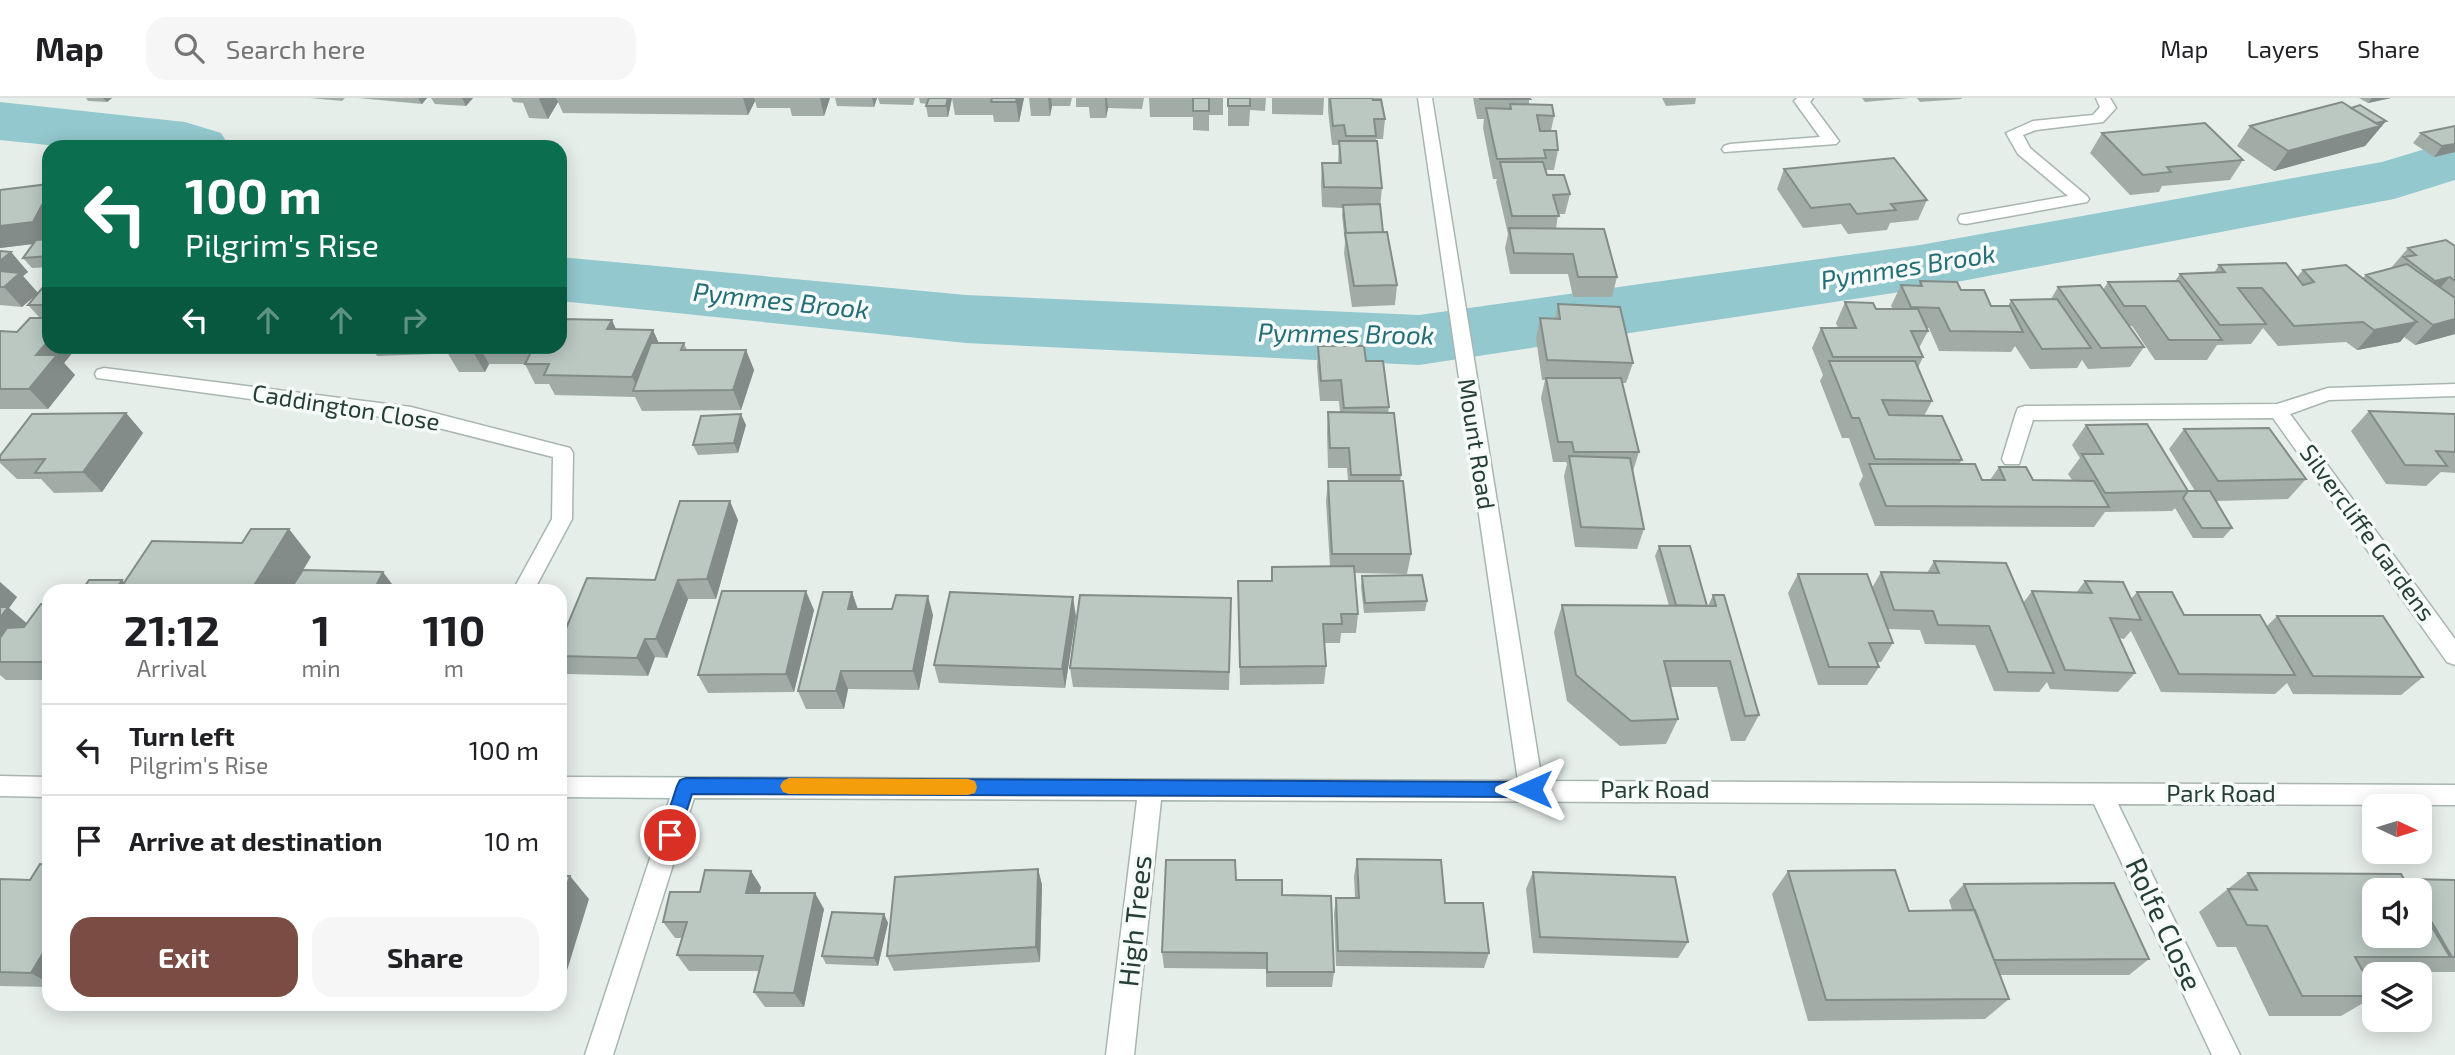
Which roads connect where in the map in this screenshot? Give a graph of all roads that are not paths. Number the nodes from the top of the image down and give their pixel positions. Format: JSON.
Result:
{"nodes":[{"id":1,"x":1425,"y":98,"type":"edge"},
{"id":2,"x":1806,"y":98,"type":"edge"},
{"id":3,"x":2103,"y":98,"type":"edge"},
{"id":4,"x":1730,"y":149,"type":"dead end"},
{"id":5,"x":1966,"y":219,"type":"dead end"},
{"id":6,"x":104,"y":374,"type":"dead end"},
{"id":7,"x":2455,"y":390,"type":"edge"},
{"id":8,"x":2278,"y":411,"type":"junction"},
{"id":9,"x":2012,"y":459,"type":"dead end"},
{"id":10,"x":526,"y":584,"type":"edge"},
{"id":11,"x":2455,"y":656,"type":"edge"},
{"id":12,"x":0,"y":786,"type":"edge"},
{"id":13,"x":686,"y":786,"type":"junction"},
{"id":14,"x":42,"y":787,"type":"edge"},
{"id":15,"x":567,"y":787,"type":"edge"},
{"id":16,"x":1150,"y":788,"type":"junction"},
{"id":17,"x":1531,"y":789,"type":"junction"},
{"id":18,"x":2101,"y":793,"type":"junction"},
{"id":19,"x":2455,"y":795,"type":"edge"},
{"id":20,"x":599,"y":1055,"type":"edge"},
{"id":21,"x":1120,"y":1055,"type":"edge"},
{"id":22,"x":2226,"y":1055,"type":"edge"}],
"edges":[{"from":1,"to":17,"type":"street","name":"Mount Road"},
{"from":2,"to":4,"type":"street"},
{"from":3,"to":5,"type":"street"},
{"from":6,"to":10,"type":"street","name":"Caddington Close"},
{"from":7,"to":8,"type":"street"},
{"from":8,"to":9,"type":"street"},
{"from":8,"to":11,"type":"street","name":"Silvercliffe Gardens"},
{"from":12,"to":14,"type":"street"},
{"from":13,"to":15,"type":"street","name":"Park Road"},
{"from":13,"to":16,"type":"street","name":"Park Road"},
{"from":13,"to":20,"type":"street"},
{"from":16,"to":17,"type":"street","name":"Park Road"},
{"from":16,"to":21,"type":"street","name":"High Trees"},
{"from":17,"to":18,"type":"street","name":"Park Road"},
{"from":18,"to":19,"type":"street","name":"Park Road"},
{"from":18,"to":22,"type":"street","name":"Rolfe Close"}]}
